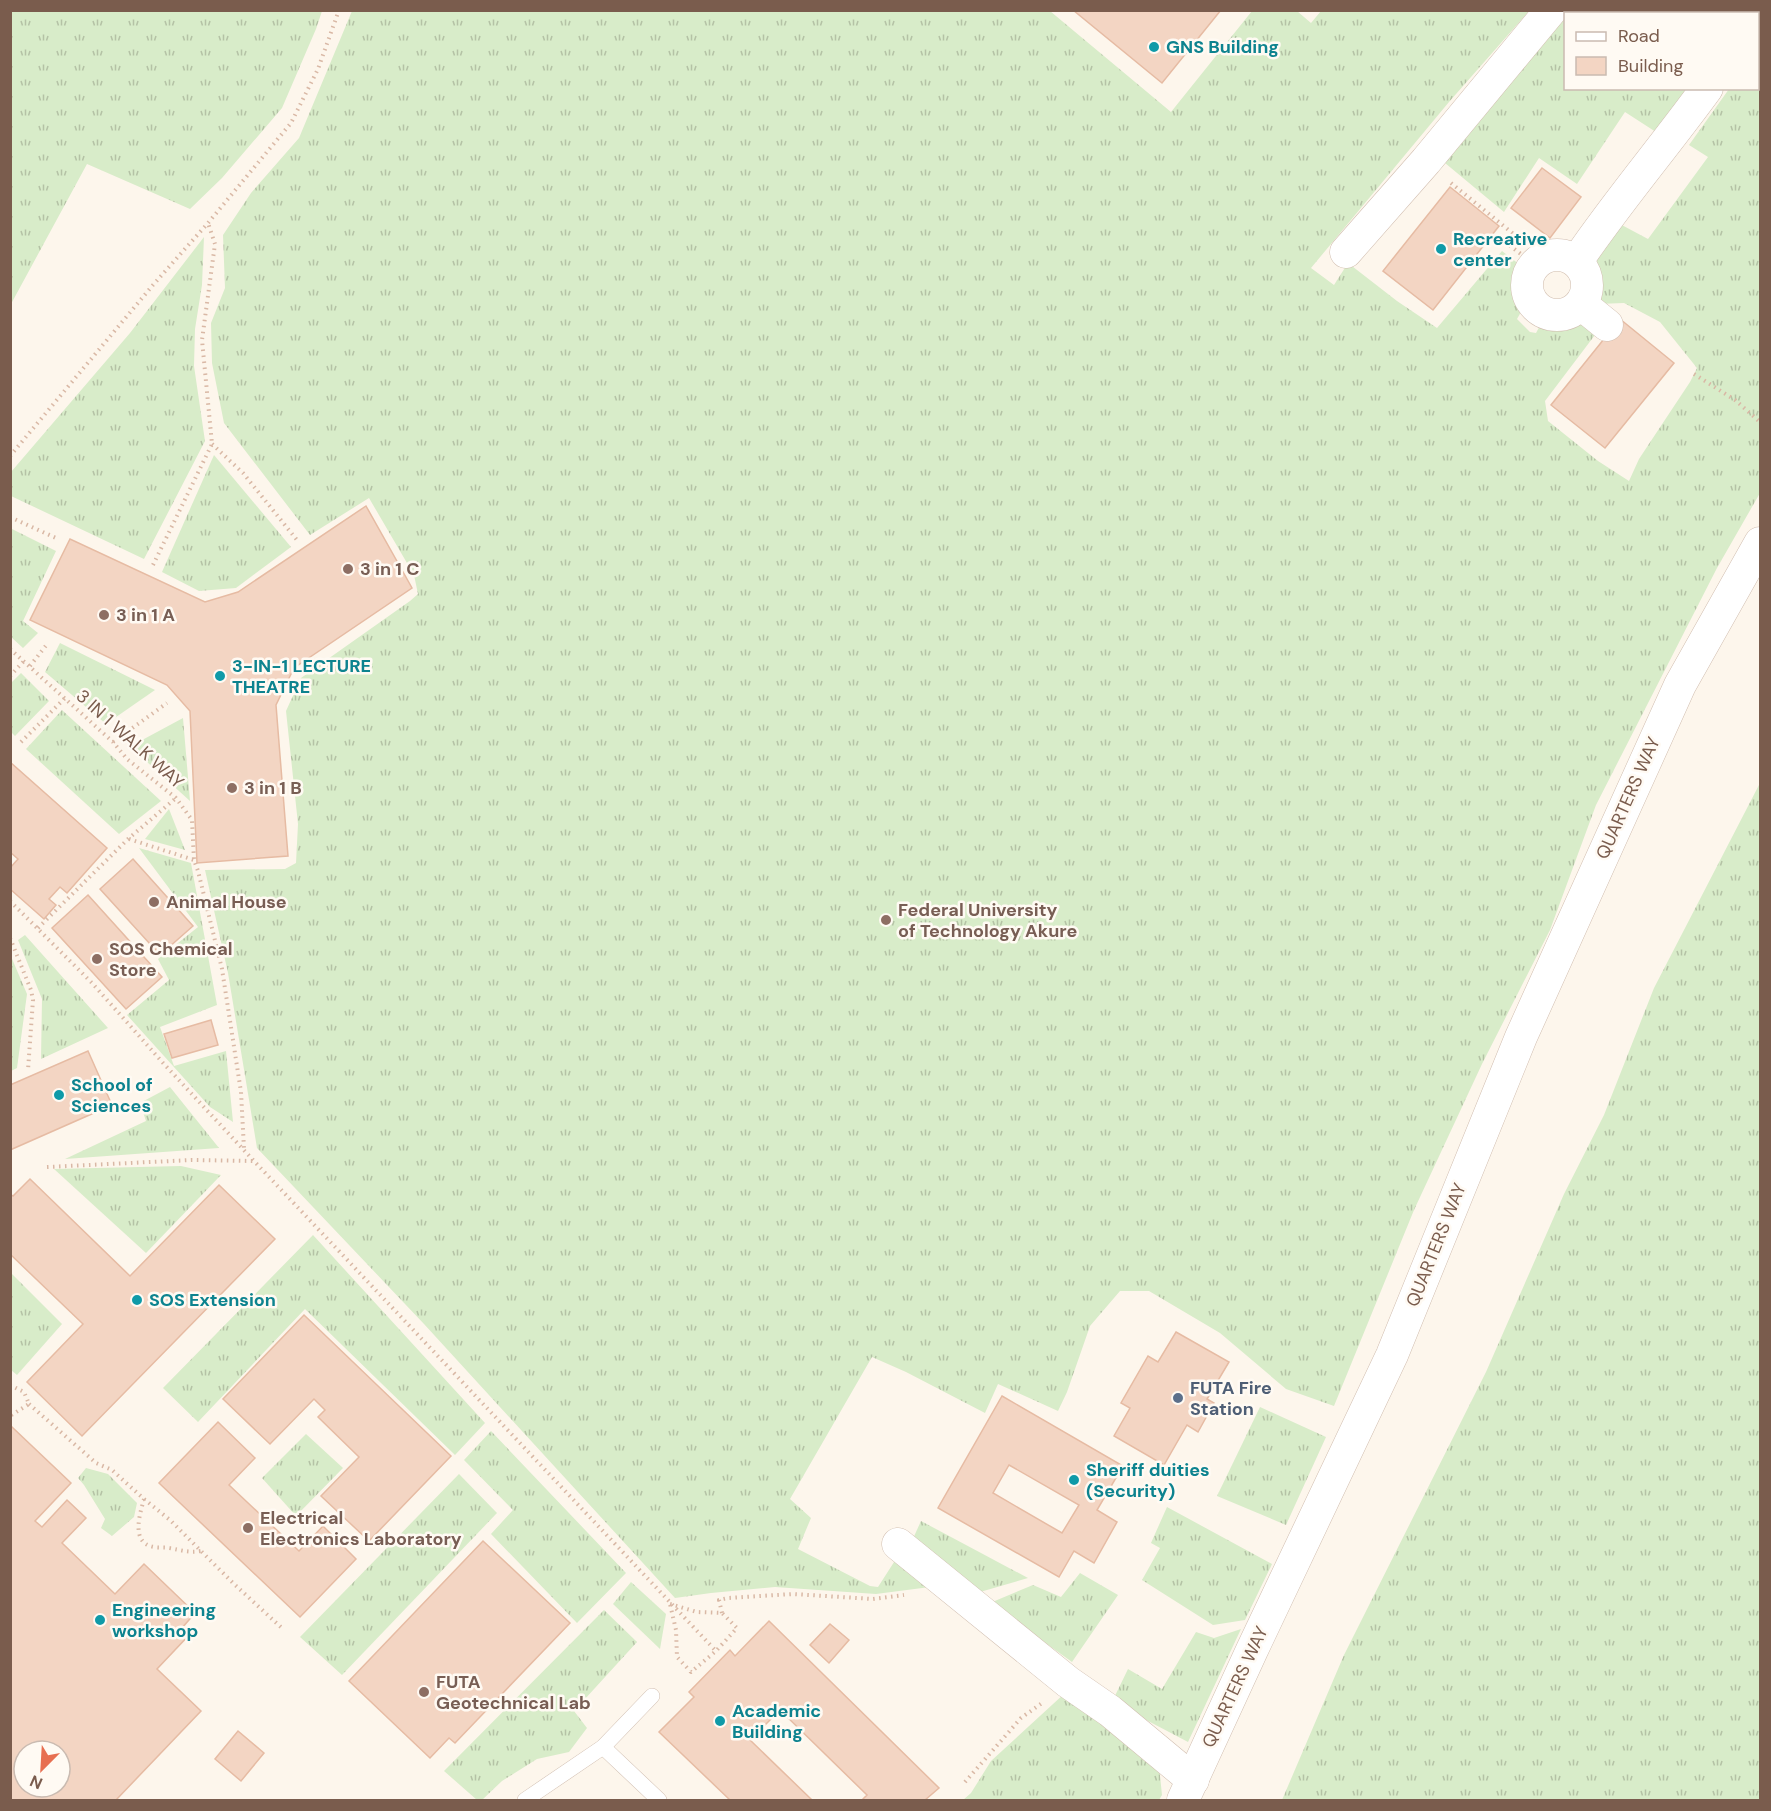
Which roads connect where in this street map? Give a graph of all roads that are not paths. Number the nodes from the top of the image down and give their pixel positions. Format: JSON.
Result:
{"nodes":[{"id":1,"x":1551,"y":10,"type":"edge"},
{"id":2,"x":1706,"y":90,"type":"edge"},
{"id":3,"x":1346,"y":252,"type":"dead end"},
{"id":4,"x":1577,"y":261,"type":"junction"},
{"id":5,"x":1581,"y":304,"type":"junction"},
{"id":6,"x":1607,"y":325,"type":"dead end"},
{"id":7,"x":1761,"y":543,"type":"edge"},
{"id":8,"x":898,"y":1544,"type":"dead end"},
{"id":9,"x":652,"y":1696,"type":"dead end"},
{"id":10,"x":603,"y":1747,"type":"junction"},
{"id":11,"x":1188,"y":1790,"type":"edge"},
{"id":12,"x":525,"y":1800,"type":"edge"},
{"id":13,"x":659,"y":1800,"type":"edge"}],
"edges":[{"from":1,"to":3,"type":"street"},
{"from":2,"to":4,"type":"street"},
{"from":4,"to":5,"type":"street"},
{"from":4,"to":5,"type":"street"},
{"from":5,"to":6,"type":"street"},
{"from":7,"to":11,"type":"street","name":"QUARTERS WAY"},
{"from":8,"to":11,"type":"street"},
{"from":9,"to":10,"type":"lane"},
{"from":10,"to":12,"type":"lane"},
{"from":10,"to":13,"type":"lane"}]}
